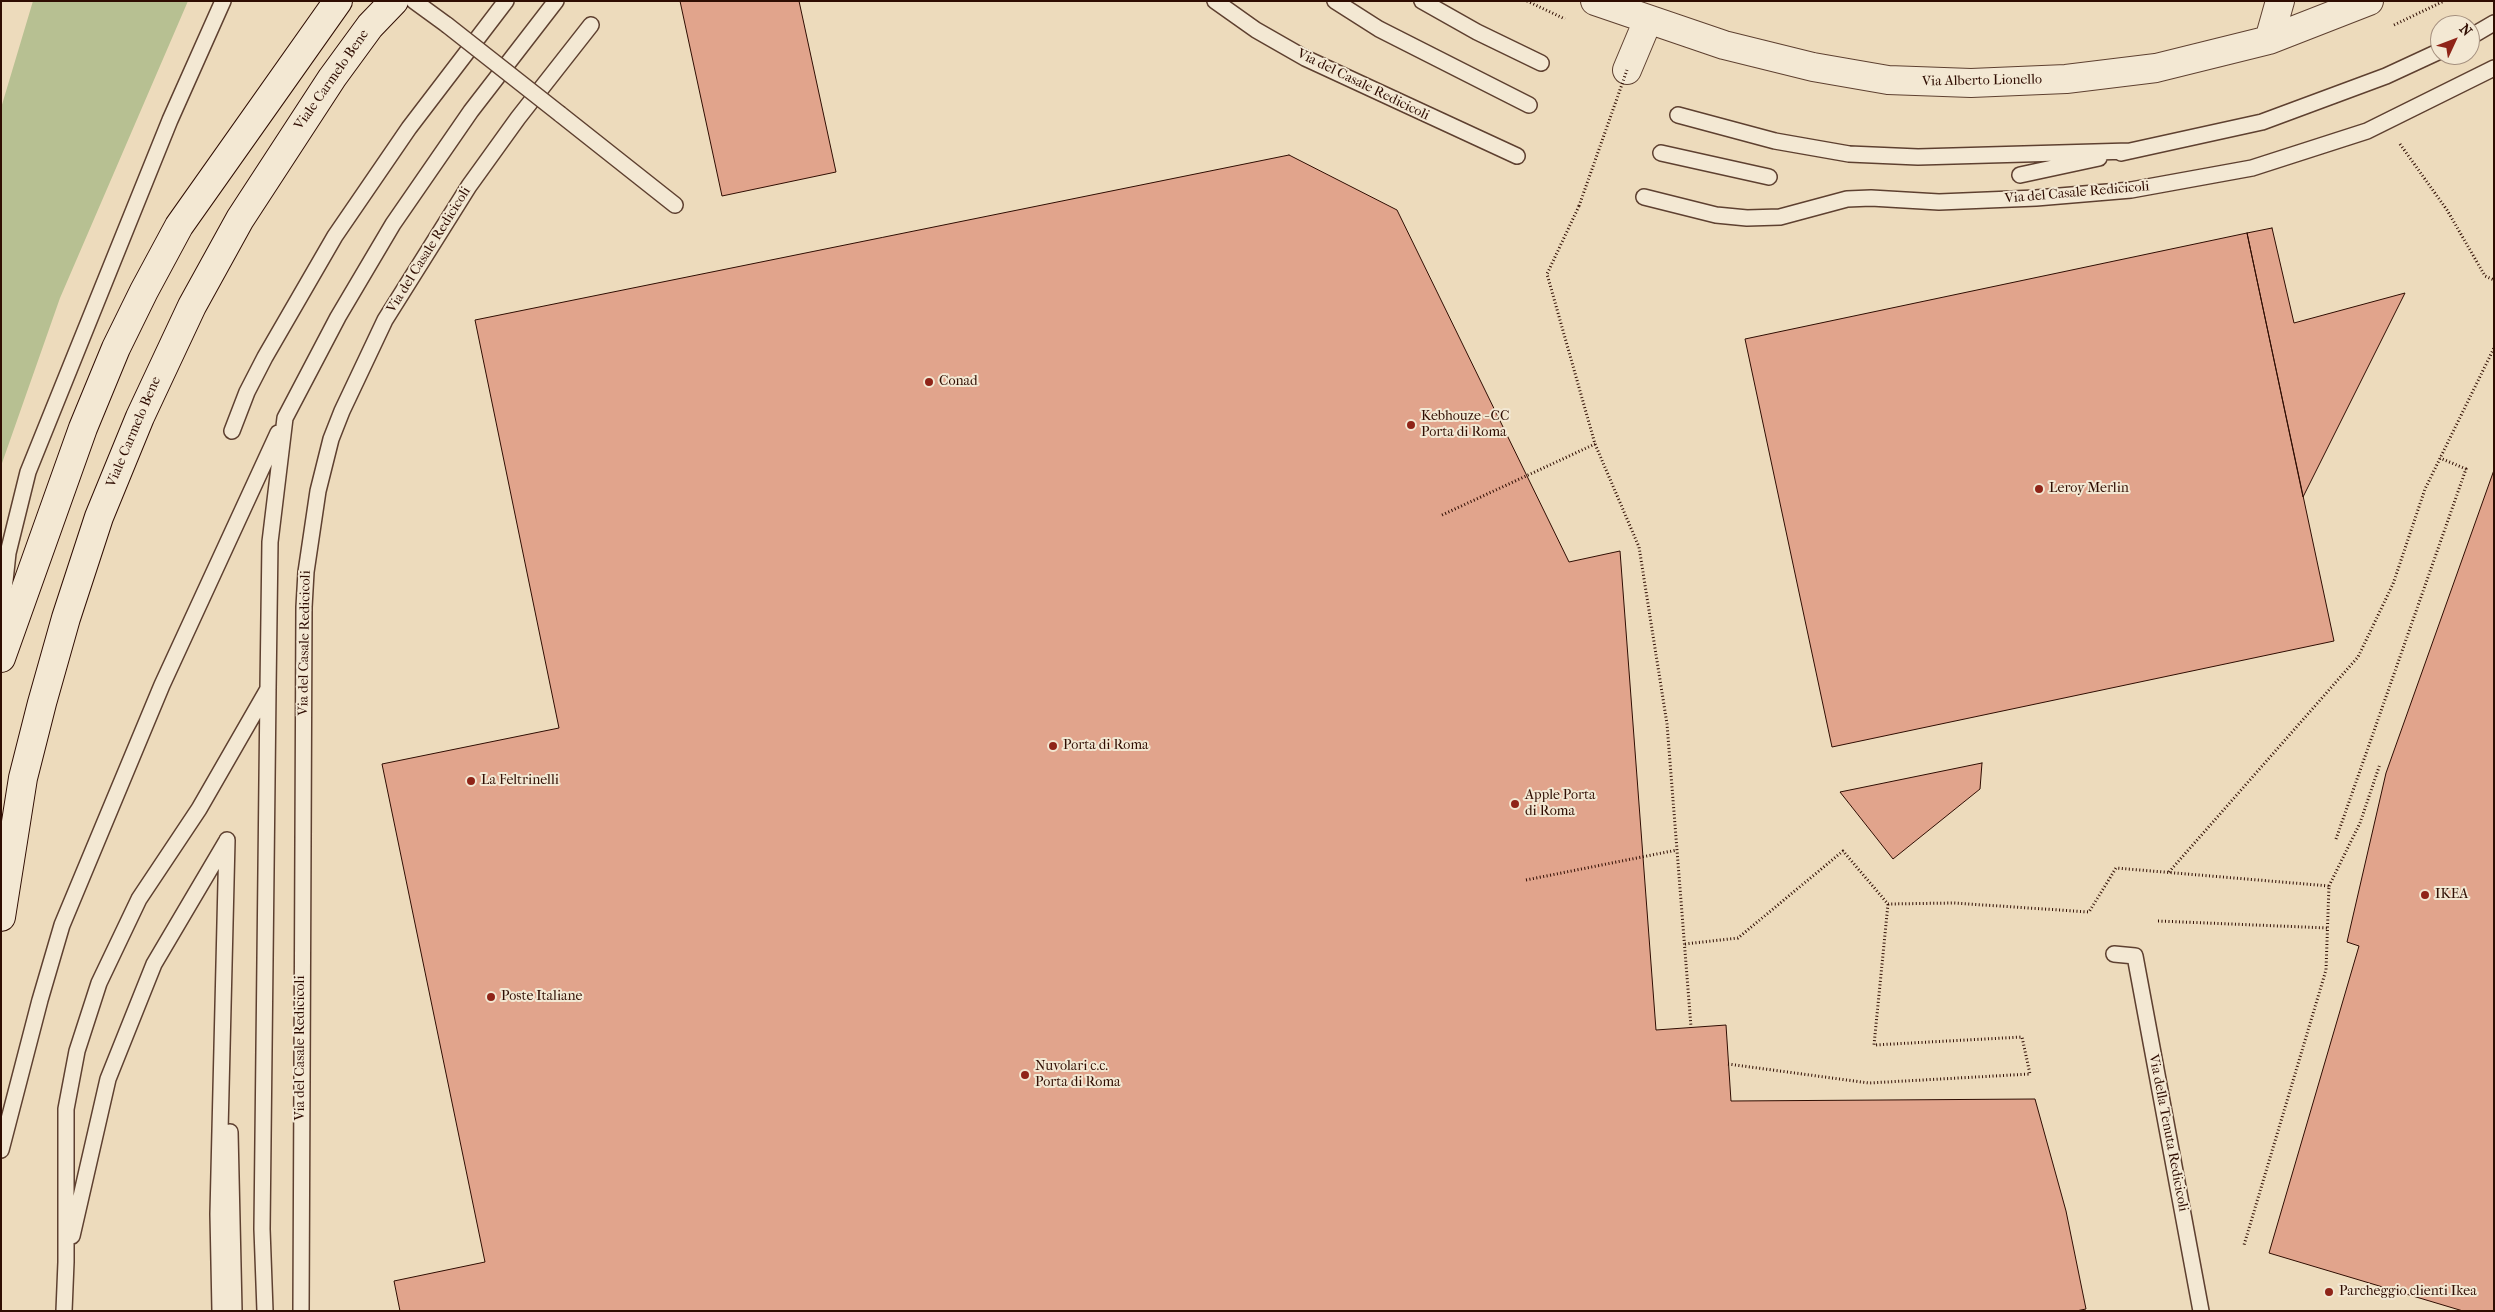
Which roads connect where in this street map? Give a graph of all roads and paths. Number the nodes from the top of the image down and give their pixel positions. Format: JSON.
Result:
{"nodes":[{"id":1,"x":223,"y":1,"type":"edge"},
{"id":2,"x":338,"y":1,"type":"edge"},
{"id":3,"x":394,"y":1,"type":"edge"},
{"id":4,"x":414,"y":1,"type":"edge"},
{"id":5,"x":506,"y":1,"type":"edge"},
{"id":6,"x":556,"y":1,"type":"edge"},
{"id":7,"x":1215,"y":1,"type":"edge"},
{"id":8,"x":1334,"y":1,"type":"edge"},
{"id":9,"x":1422,"y":1,"type":"edge"},
{"id":10,"x":1595,"y":1,"type":"edge"},
{"id":11,"x":2280,"y":1,"type":"edge"},
{"id":12,"x":2368,"y":1,"type":"edge"},
{"id":13,"x":1648,"y":20,"type":"junction"},
{"id":14,"x":2494,"y":23,"type":"edge"},
{"id":15,"x":591,"y":25,"type":"dead end"},
{"id":16,"x":2480,"y":31,"type":"edge"},
{"id":17,"x":2269,"y":40,"type":"junction"},
{"id":18,"x":2430,"y":56,"type":"edge"},
{"id":19,"x":1541,"y":63,"type":"dead end"},
{"id":20,"x":2494,"y":68,"type":"edge"},
{"id":21,"x":1627,"y":70,"type":"joint"},
{"id":22,"x":1529,"y":106,"type":"dead end"},
{"id":23,"x":1678,"y":114,"type":"dead end"},
{"id":24,"x":2397,"y":139,"type":"dead end"},
{"id":25,"x":2130,"y":150,"type":"junction"},
{"id":26,"x":1661,"y":153,"type":"dead end"},
{"id":27,"x":1518,"y":156,"type":"dead end"},
{"id":28,"x":2020,"y":175,"type":"dead end"},
{"id":29,"x":1769,"y":177,"type":"dead end"},
{"id":30,"x":1644,"y":197,"type":"dead end"},
{"id":31,"x":675,"y":206,"type":"dead end"},
{"id":32,"x":2494,"y":280,"type":"edge"},
{"id":33,"x":2494,"y":348,"type":"edge"},
{"id":34,"x":285,"y":418,"type":"junction"},
{"id":35,"x":232,"y":431,"type":"dead end"},
{"id":36,"x":1595,"y":444,"type":"junction"},
{"id":37,"x":2440,"y":458,"type":"junction"},
{"id":38,"x":1442,"y":515,"type":"dead end"},
{"id":39,"x":1,"y":618,"type":"edge"},
{"id":40,"x":1,"y":658,"type":"edge"},
{"id":41,"x":268,"y":689,"type":"junction"},
{"id":42,"x":2380,"y":764,"type":"dead end"},
{"id":43,"x":2336,"y":839,"type":"dead end"},
{"id":44,"x":1677,"y":850,"type":"junction"},
{"id":45,"x":2168,"y":872,"type":"junction"},
{"id":46,"x":1526,"y":880,"type":"dead end"},
{"id":47,"x":2329,"y":886,"type":"junction"},
{"id":48,"x":1888,"y":904,"type":"junction"},
{"id":49,"x":1,"y":917,"type":"edge"},
{"id":50,"x":2158,"y":921,"type":"dead end"},
{"id":51,"x":2328,"y":928,"type":"junction"},
{"id":52,"x":225,"y":934,"type":"junction"},
{"id":53,"x":1685,"y":944,"type":"junction"},
{"id":54,"x":2114,"y":954,"type":"dead end"},
{"id":55,"x":1690,"y":1027,"type":"dead end"},
{"id":56,"x":1728,"y":1064,"type":"dead end"},
{"id":57,"x":1,"y":1150,"type":"edge"},
{"id":58,"x":2244,"y":1245,"type":"dead end"},
{"id":59,"x":66,"y":1262,"type":"junction"},
{"id":60,"x":64,"y":1311,"type":"edge"},
{"id":61,"x":220,"y":1311,"type":"edge"},
{"id":62,"x":234,"y":1311,"type":"edge"},
{"id":63,"x":265,"y":1311,"type":"edge"},
{"id":64,"x":301,"y":1311,"type":"edge"},
{"id":65,"x":2201,"y":1311,"type":"edge"}],
"edges":[{"from":1,"to":39,"type":"lane"},
{"from":2,"to":40,"type":"street"},
{"from":3,"to":49,"type":"street","name":"Viale Carmelo Bene"},
{"from":4,"to":31,"type":"lane","bridge":true},
{"from":5,"to":35,"type":"lane"},
{"from":6,"to":34,"type":"lane"},
{"from":7,"to":27,"type":"lane","name":"Via del Casale Redicicoli"},
{"from":8,"to":22,"type":"lane"},
{"from":9,"to":19,"type":"lane"},
{"from":10,"to":13,"type":"street","name":"Via Alberto Lionello"},
{"from":11,"to":17,"type":"street"},
{"from":12,"to":17,"type":"street","name":"Via Alberto Lionello"},
{"from":13,"to":17,"type":"street","name":"Via Alberto Lionello"},
{"from":13,"to":21,"type":"street"},
{"from":14,"to":16,"type":"lane"},
{"from":15,"to":64,"type":"lane","name":"Via del Casale Redicicoli"},
{"from":18,"to":25,"type":"lane"},
{"from":20,"to":30,"type":"lane","name":"Via del Casale Redicicoli"},
{"from":21,"to":36,"type":"path","bridge":true},
{"from":23,"to":25,"type":"lane"},
{"from":24,"to":32,"type":"path"},
{"from":25,"to":28,"type":"lane"},
{"from":26,"to":29,"type":"lane"},
{"from":33,"to":37,"type":"path"},
{"from":34,"to":41,"type":"lane"},
{"from":34,"to":57,"type":"lane"},
{"from":36,"to":38,"type":"path"},
{"from":36,"to":44,"type":"path"},
{"from":37,"to":43,"type":"path"},
{"from":37,"to":45,"type":"path"},
{"from":41,"to":59,"type":"lane"},
{"from":41,"to":63,"type":"lane"},
{"from":42,"to":47,"type":"path"},
{"from":44,"to":46,"type":"path"},
{"from":44,"to":53,"type":"path"},
{"from":45,"to":47,"type":"path"},
{"from":45,"to":48,"type":"path"},
{"from":47,"to":51,"type":"path"},
{"from":48,"to":53,"type":"path"},
{"from":48,"to":56,"type":"path"},
{"from":50,"to":51,"type":"path"},
{"from":51,"to":58,"type":"path"},
{"from":52,"to":59,"type":"lane"},
{"from":52,"to":61,"type":"lane"},
{"from":52,"to":62,"type":"lane"},
{"from":53,"to":55,"type":"path"},
{"from":54,"to":65,"type":"lane","name":"Via della Tenuta Redicicoli"},
{"from":59,"to":60,"type":"lane"}]}
